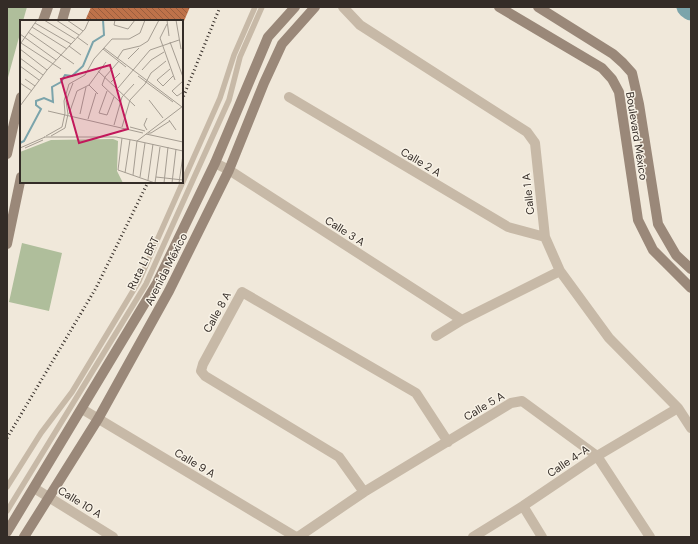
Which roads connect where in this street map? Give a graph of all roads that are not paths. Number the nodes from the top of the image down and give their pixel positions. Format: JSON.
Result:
{"nodes":[{"id":1,"x":48,"y":7,"type":"edge"},
{"id":2,"x":66,"y":7,"type":"edge"},
{"id":3,"x":255,"y":7,"type":"edge"},
{"id":4,"x":262,"y":7,"type":"edge"},
{"id":5,"x":295,"y":7,"type":"edge"},
{"id":6,"x":315,"y":7,"type":"edge"},
{"id":7,"x":343,"y":7,"type":"edge"},
{"id":8,"x":499,"y":7,"type":"edge"},
{"id":9,"x":538,"y":7,"type":"edge"},
{"id":10,"x":44,"y":20,"type":"edge"},
{"id":11,"x":62,"y":20,"type":"edge"},
{"id":12,"x":289,"y":98,"type":"dead end"},
{"id":13,"x":20,"y":101,"type":"edge"},
{"id":14,"x":7,"y":154,"type":"edge"},
{"id":15,"x":215,"y":163,"type":"junction"},
{"id":16,"x":229,"y":170,"type":"junction"},
{"id":17,"x":20,"y":182,"type":"edge"},
{"id":18,"x":183,"y":182,"type":"edge"},
{"id":19,"x":182,"y":183,"type":"edge"},
{"id":20,"x":545,"y":237,"type":"junction"},
{"id":21,"x":7,"y":244,"type":"edge"},
{"id":22,"x":691,"y":269,"type":"edge"},
{"id":23,"x":560,"y":271,"type":"junction"},
{"id":24,"x":691,"y":288,"type":"edge"},
{"id":25,"x":462,"y":320,"type":"junction"},
{"id":26,"x":436,"y":336,"type":"dead end"},
{"id":27,"x":678,"y":408,"type":"junction"},
{"id":28,"x":82,"y":409,"type":"junction"},
{"id":29,"x":98,"y":419,"type":"junction"},
{"id":30,"x":691,"y":428,"type":"edge"},
{"id":31,"x":448,"y":442,"type":"junction"},
{"id":32,"x":597,"y":456,"type":"junction"},
{"id":33,"x":7,"y":487,"type":"edge"},
{"id":34,"x":34,"y":488,"type":"junction"},
{"id":35,"x":364,"y":492,"type":"junction"},
{"id":36,"x":49,"y":497,"type":"junction"},
{"id":37,"x":522,"y":506,"type":"junction"},
{"id":38,"x":7,"y":511,"type":"edge"},
{"id":39,"x":7,"y":532,"type":"edge"},
{"id":40,"x":24,"y":537,"type":"edge"},
{"id":41,"x":113,"y":537,"type":"edge"},
{"id":42,"x":297,"y":537,"type":"edge"},
{"id":43,"x":473,"y":537,"type":"edge"},
{"id":44,"x":542,"y":537,"type":"edge"},
{"id":45,"x":650,"y":537,"type":"edge"}],
"edges":[{"from":1,"to":10,"type":"street"},
{"from":2,"to":11,"type":"street"},
{"from":3,"to":18,"type":"lane","name":"Ruta L1 BRT"},
{"from":4,"to":38,"type":"lane","name":"Ruta L1 BRT"},
{"from":5,"to":15,"type":"street","name":"Avenida México"},
{"from":6,"to":16,"type":"street","name":"Avenida México"},
{"from":7,"to":20,"type":"street","name":"Calle 1 A"},
{"from":8,"to":24,"type":"street","name":"Boulevard México"},
{"from":9,"to":22,"type":"street","name":"Boulevard México"},
{"from":12,"to":20,"type":"street","name":"Calle 2 A"},
{"from":13,"to":14,"type":"street"},
{"from":15,"to":16,"type":"street","name":"Calle 3 A"},
{"from":15,"to":28,"type":"street","name":"Avenida México"},
{"from":16,"to":25,"type":"street","name":"Calle 3 A"},
{"from":16,"to":29,"type":"street","name":"Avenida México"},
{"from":17,"to":21,"type":"street"},
{"from":19,"to":33,"type":"lane","name":"Ruta L1 BRT"},
{"from":20,"to":23,"type":"street","name":"Calle 1 A"},
{"from":23,"to":25,"type":"street"},
{"from":23,"to":27,"type":"street","name":"Calle 1 A"},
{"from":25,"to":26,"type":"street"},
{"from":27,"to":30,"type":"street","name":"Calle 1 A"},
{"from":27,"to":32,"type":"street","name":"Calle 4-A"},
{"from":28,"to":29,"type":"street","name":"Calle 9 A"},
{"from":28,"to":34,"type":"street","name":"Avenida México"},
{"from":29,"to":36,"type":"street","name":"Avenida México"},
{"from":29,"to":42,"type":"street","name":"Calle 9 A"},
{"from":31,"to":32,"type":"street","name":"Calle 5 A"},
{"from":31,"to":35,"type":"street","name":"Calle 5 A"},
{"from":31,"to":35,"type":"street","name":"Calle 8 A"},
{"from":32,"to":37,"type":"street","name":"Calle 4-A"},
{"from":32,"to":45,"type":"street","name":"Calle 5 A"},
{"from":34,"to":36,"type":"street","name":"Calle 10 A"},
{"from":34,"to":39,"type":"street","name":"Avenida México"},
{"from":35,"to":42,"type":"street","name":"Calle 5 A"},
{"from":36,"to":40,"type":"street","name":"Avenida México"},
{"from":36,"to":41,"type":"street","name":"Calle 10 A"},
{"from":37,"to":43,"type":"street","name":"Calle 4-A"},
{"from":37,"to":44,"type":"street"}]}
